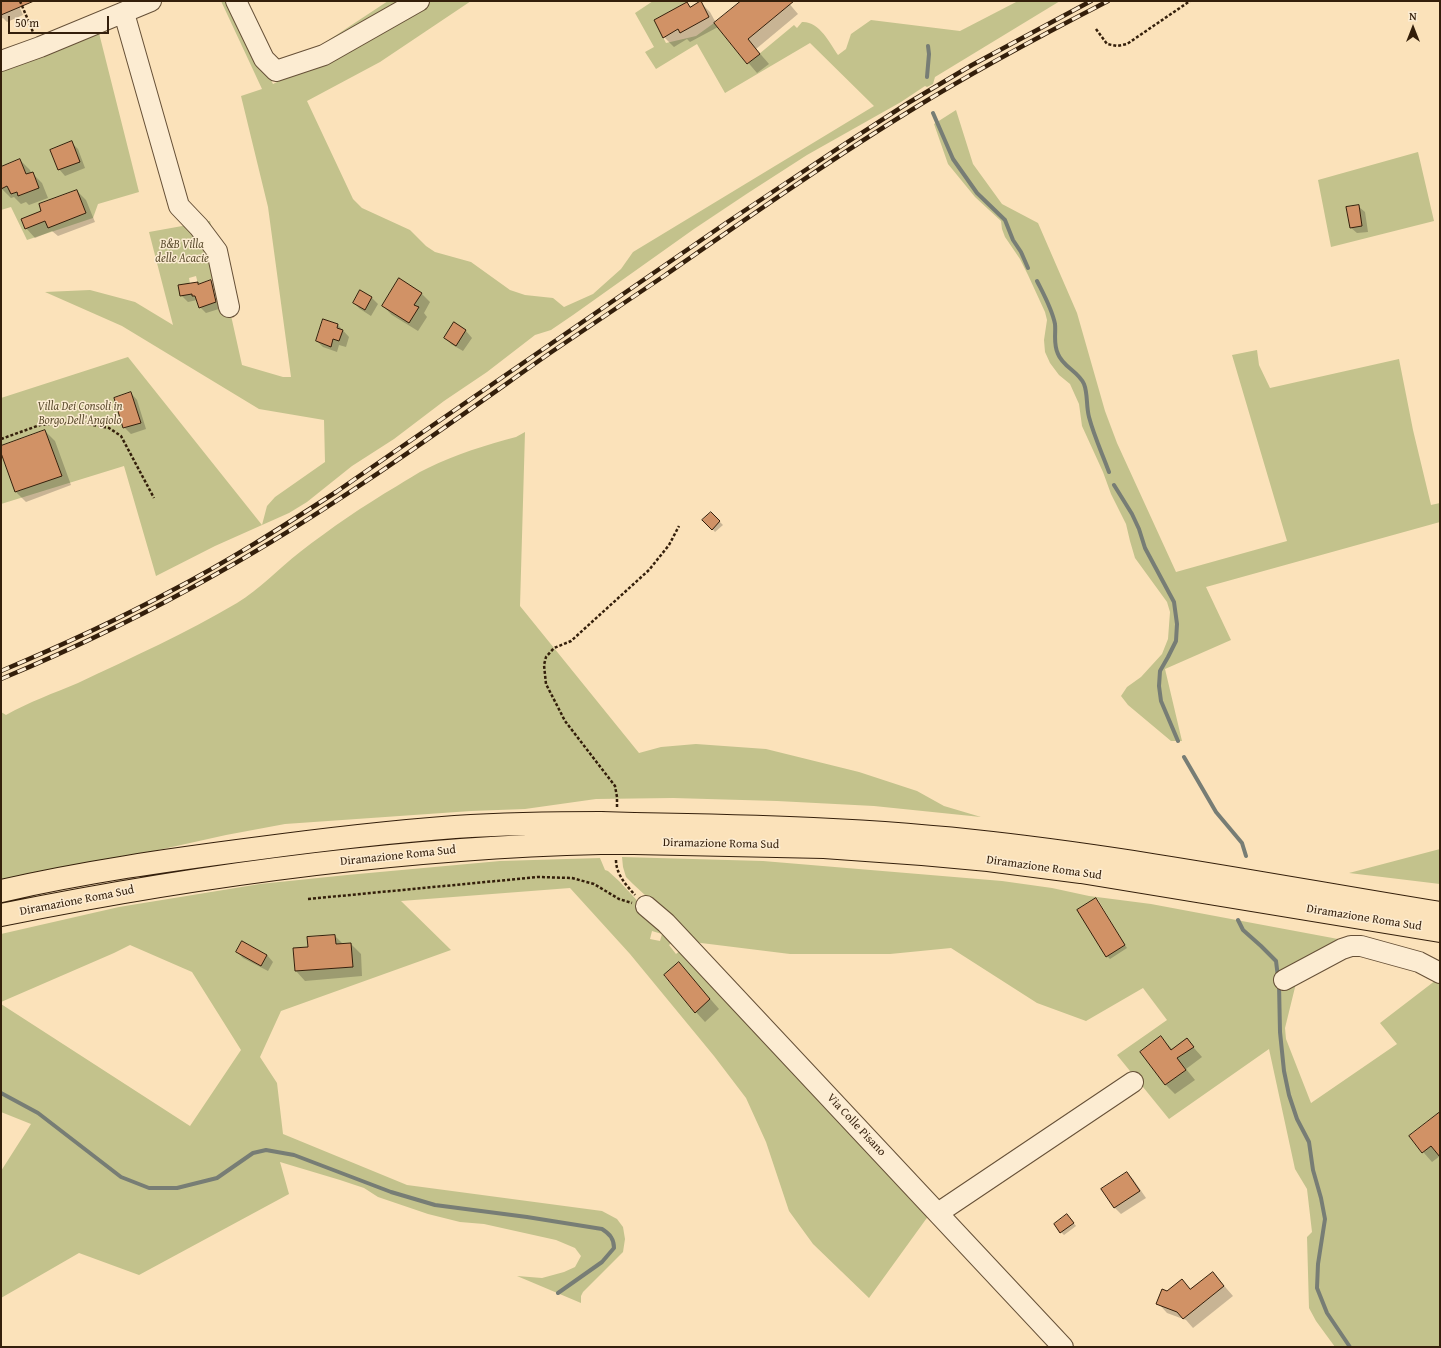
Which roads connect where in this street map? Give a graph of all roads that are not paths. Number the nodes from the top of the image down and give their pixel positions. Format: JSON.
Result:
{"nodes":[{"id":1,"x":151,"y":1,"type":"edge"},
{"id":2,"x":236,"y":1,"type":"edge"},
{"id":3,"x":419,"y":1,"type":"edge"},
{"id":4,"x":124,"y":13,"type":"junction"},
{"id":5,"x":1,"y":62,"type":"edge"},
{"id":6,"x":229,"y":307,"type":"dead end"},
{"id":7,"x":617,"y":829,"type":"junction"},
{"id":8,"x":1,"y":891,"type":"edge"},
{"id":9,"x":646,"y":906,"type":"road end"},
{"id":10,"x":1440,"y":913,"type":"edge"},
{"id":11,"x":1,"y":915,"type":"edge"},
{"id":12,"x":1440,"y":931,"type":"edge"},
{"id":13,"x":1440,"y":973,"type":"edge"},
{"id":14,"x":1284,"y":980,"type":"dead end"},
{"id":15,"x":1133,"y":1082,"type":"dead end"},
{"id":16,"x":938,"y":1213,"type":"junction"},
{"id":17,"x":1063,"y":1347,"type":"edge"}],
"edges":[{"from":1,"to":4,"type":"street"},
{"from":2,"to":3,"type":"street"},
{"from":4,"to":5,"type":"street"},
{"from":4,"to":6,"type":"street"},
{"from":7,"to":8,"type":"highway","name":"Diramazione Roma Sud"},
{"from":7,"to":10,"type":"highway","name":"Diramazione Roma Sud"},
{"from":7,"to":11,"type":"highway","name":"Diramazione Roma Sud"},
{"from":7,"to":12,"type":"highway","name":"Diramazione Roma Sud"},
{"from":9,"to":16,"type":"street","name":"Via Colle Pisano"},
{"from":13,"to":14,"type":"street"},
{"from":15,"to":16,"type":"street"},
{"from":16,"to":17,"type":"street","name":"Via Colle Pisano"}]}
